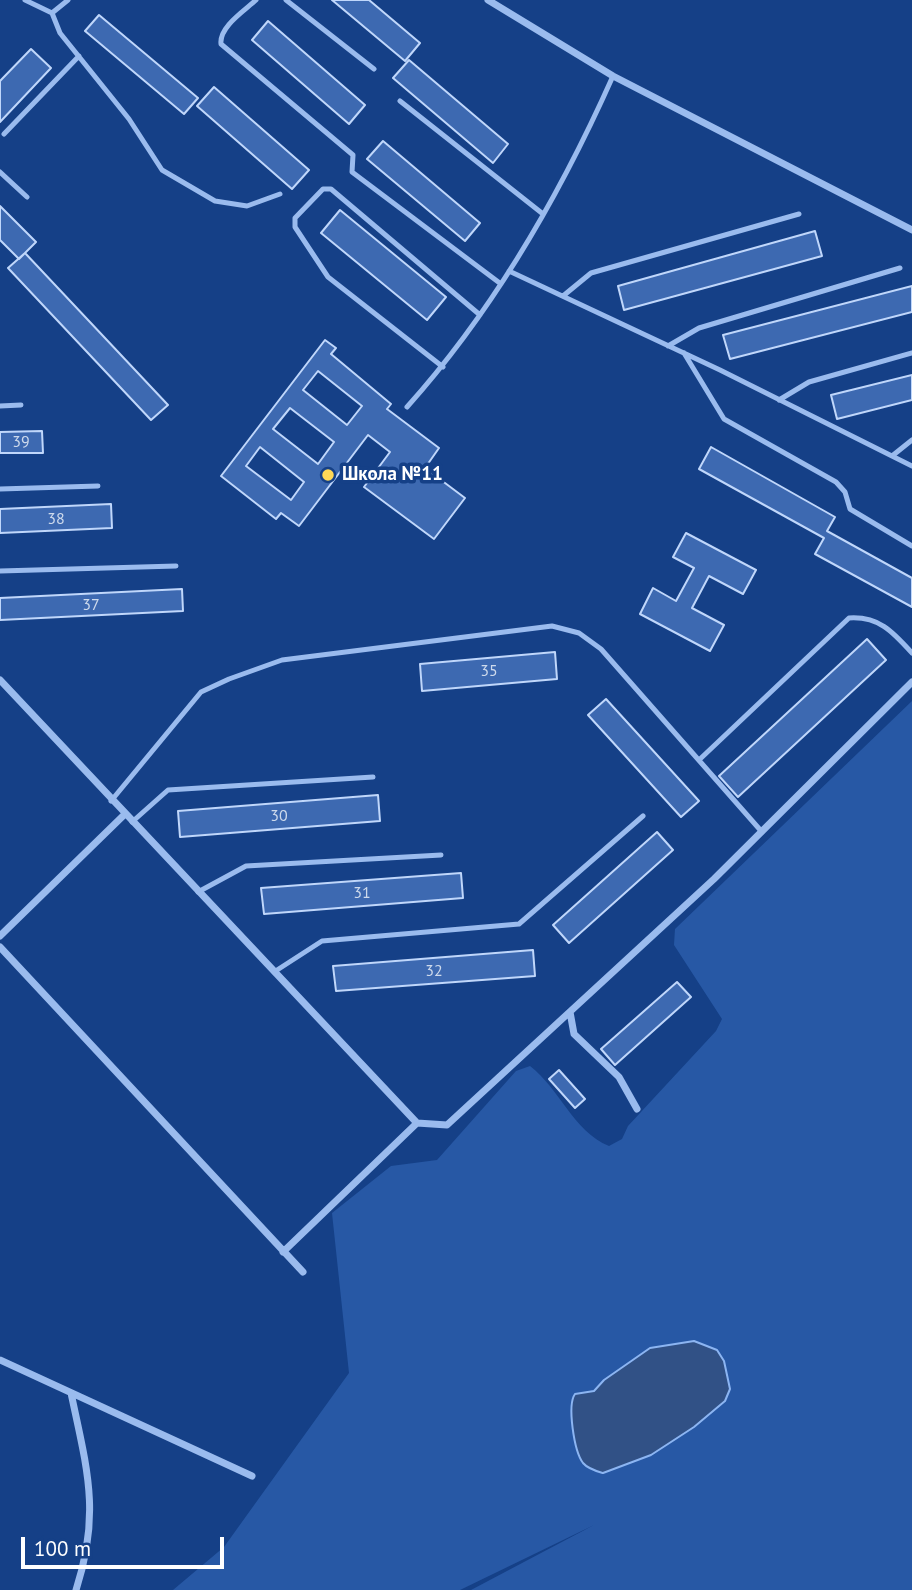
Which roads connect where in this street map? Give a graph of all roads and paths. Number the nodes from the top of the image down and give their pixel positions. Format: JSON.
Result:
{"nodes":[{"id":1,"x":25,"y":0,"type":"edge"},
{"id":2,"x":68,"y":0,"type":"edge"},
{"id":3,"x":256,"y":0,"type":"edge"},
{"id":4,"x":286,"y":0,"type":"edge"},
{"id":5,"x":488,"y":0,"type":"edge"},
{"id":6,"x":52,"y":13,"type":"junction"},
{"id":7,"x":79,"y":56,"type":"junction"},
{"id":8,"x":374,"y":69,"type":"dead end"},
{"id":9,"x":613,"y":76,"type":"junction"},
{"id":10,"x":400,"y":101,"type":"dead end"},
{"id":11,"x":4,"y":134,"type":"dead end"},
{"id":12,"x":0,"y":172,"type":"edge"},
{"id":13,"x":280,"y":194,"type":"dead end"},
{"id":14,"x":27,"y":197,"type":"dead end"},
{"id":15,"x":543,"y":214,"type":"junction"},
{"id":16,"x":799,"y":214,"type":"dead end"},
{"id":17,"x":912,"y":230,"type":"edge"},
{"id":18,"x":900,"y":268,"type":"dead end"},
{"id":19,"x":509,"y":271,"type":"junction"},
{"id":20,"x":501,"y":284,"type":"junction"},
{"id":21,"x":563,"y":296,"type":"junction"},
{"id":22,"x":480,"y":315,"type":"junction"},
{"id":23,"x":668,"y":346,"type":"junction"},
{"id":24,"x":684,"y":353,"type":"junction"},
{"id":25,"x":912,"y":353,"type":"edge"},
{"id":26,"x":443,"y":367,"type":"junction"},
{"id":27,"x":779,"y":400,"type":"junction"},
{"id":28,"x":22,"y":405,"type":"dead end"},
{"id":29,"x":0,"y":406,"type":"edge"},
{"id":30,"x":407,"y":407,"type":"dead end"},
{"id":31,"x":912,"y":440,"type":"edge"},
{"id":32,"x":892,"y":456,"type":"junction"},
{"id":33,"x":912,"y":466,"type":"edge"},
{"id":34,"x":99,"y":485,"type":"dead end"},
{"id":35,"x":0,"y":489,"type":"edge"},
{"id":36,"x":912,"y":546,"type":"edge"},
{"id":37,"x":176,"y":566,"type":"dead end"},
{"id":38,"x":0,"y":571,"type":"edge"},
{"id":39,"x":912,"y":653,"type":"edge"},
{"id":40,"x":0,"y":680,"type":"edge"},
{"id":41,"x":912,"y":682,"type":"edge"},
{"id":42,"x":699,"y":760,"type":"junction"},
{"id":43,"x":373,"y":777,"type":"dead end"},
{"id":44,"x":111,"y":801,"type":"junction"},
{"id":45,"x":125,"y":814,"type":"junction"},
{"id":46,"x":643,"y":816,"type":"dead end"},
{"id":47,"x":132,"y":822,"type":"junction"},
{"id":48,"x":762,"y":832,"type":"junction"},
{"id":49,"x":440,"y":855,"type":"dead end"},
{"id":50,"x":198,"y":892,"type":"junction"},
{"id":51,"x":0,"y":936,"type":"edge"},
{"id":52,"x":0,"y":947,"type":"edge"},
{"id":53,"x":274,"y":972,"type":"junction"},
{"id":54,"x":570,"y":1012,"type":"junction"},
{"id":55,"x":637,"y":1108,"type":"dead end"},
{"id":56,"x":417,"y":1123,"type":"junction"},
{"id":57,"x":283,"y":1251,"type":"junction"},
{"id":58,"x":303,"y":1272,"type":"dead end"},
{"id":59,"x":0,"y":1360,"type":"edge"},
{"id":60,"x":71,"y":1393,"type":"junction"},
{"id":61,"x":252,"y":1476,"type":"dead end"},
{"id":62,"x":76,"y":1590,"type":"edge"}],
"edges":[{"from":1,"to":6,"type":"lane"},
{"from":2,"to":6,"type":"lane"},
{"from":3,"to":20,"type":"lane"},
{"from":4,"to":8,"type":"lane"},
{"from":5,"to":9,"type":"street"},
{"from":6,"to":7,"type":"lane"},
{"from":7,"to":11,"type":"lane"},
{"from":7,"to":13,"type":"lane"},
{"from":9,"to":15,"type":"lane"},
{"from":9,"to":17,"type":"street"},
{"from":10,"to":15,"type":"lane"},
{"from":12,"to":14,"type":"lane"},
{"from":15,"to":19,"type":"lane"},
{"from":16,"to":21,"type":"lane"},
{"from":18,"to":23,"type":"lane"},
{"from":19,"to":20,"type":"lane"},
{"from":19,"to":21,"type":"lane"},
{"from":20,"to":22,"type":"lane"},
{"from":21,"to":23,"type":"lane"},
{"from":22,"to":26,"type":"lane"},
{"from":22,"to":26,"type":"lane"},
{"from":23,"to":24,"type":"lane"},
{"from":24,"to":27,"type":"lane"},
{"from":24,"to":36,"type":"lane"},
{"from":25,"to":27,"type":"lane"},
{"from":26,"to":30,"type":"lane"},
{"from":27,"to":32,"type":"lane"},
{"from":28,"to":29,"type":"lane"},
{"from":31,"to":32,"type":"lane"},
{"from":32,"to":33,"type":"lane"},
{"from":34,"to":35,"type":"lane"},
{"from":37,"to":38,"type":"lane"},
{"from":39,"to":42,"type":"lane"},
{"from":40,"to":44,"type":"street"},
{"from":41,"to":48,"type":"street"},
{"from":42,"to":44,"type":"lane"},
{"from":42,"to":48,"type":"lane"},
{"from":43,"to":47,"type":"lane"},
{"from":44,"to":45,"type":"street"},
{"from":45,"to":47,"type":"street"},
{"from":45,"to":51,"type":"street"},
{"from":46,"to":53,"type":"lane"},
{"from":47,"to":50,"type":"street"},
{"from":48,"to":54,"type":"street"},
{"from":49,"to":50,"type":"lane"},
{"from":50,"to":53,"type":"street"},
{"from":52,"to":57,"type":"street"},
{"from":53,"to":56,"type":"street"},
{"from":54,"to":55,"type":"street"},
{"from":54,"to":56,"type":"street"},
{"from":56,"to":57,"type":"street"},
{"from":57,"to":58,"type":"street"},
{"from":59,"to":60,"type":"street"},
{"from":60,"to":61,"type":"street"},
{"from":60,"to":62,"type":"street"}]}
